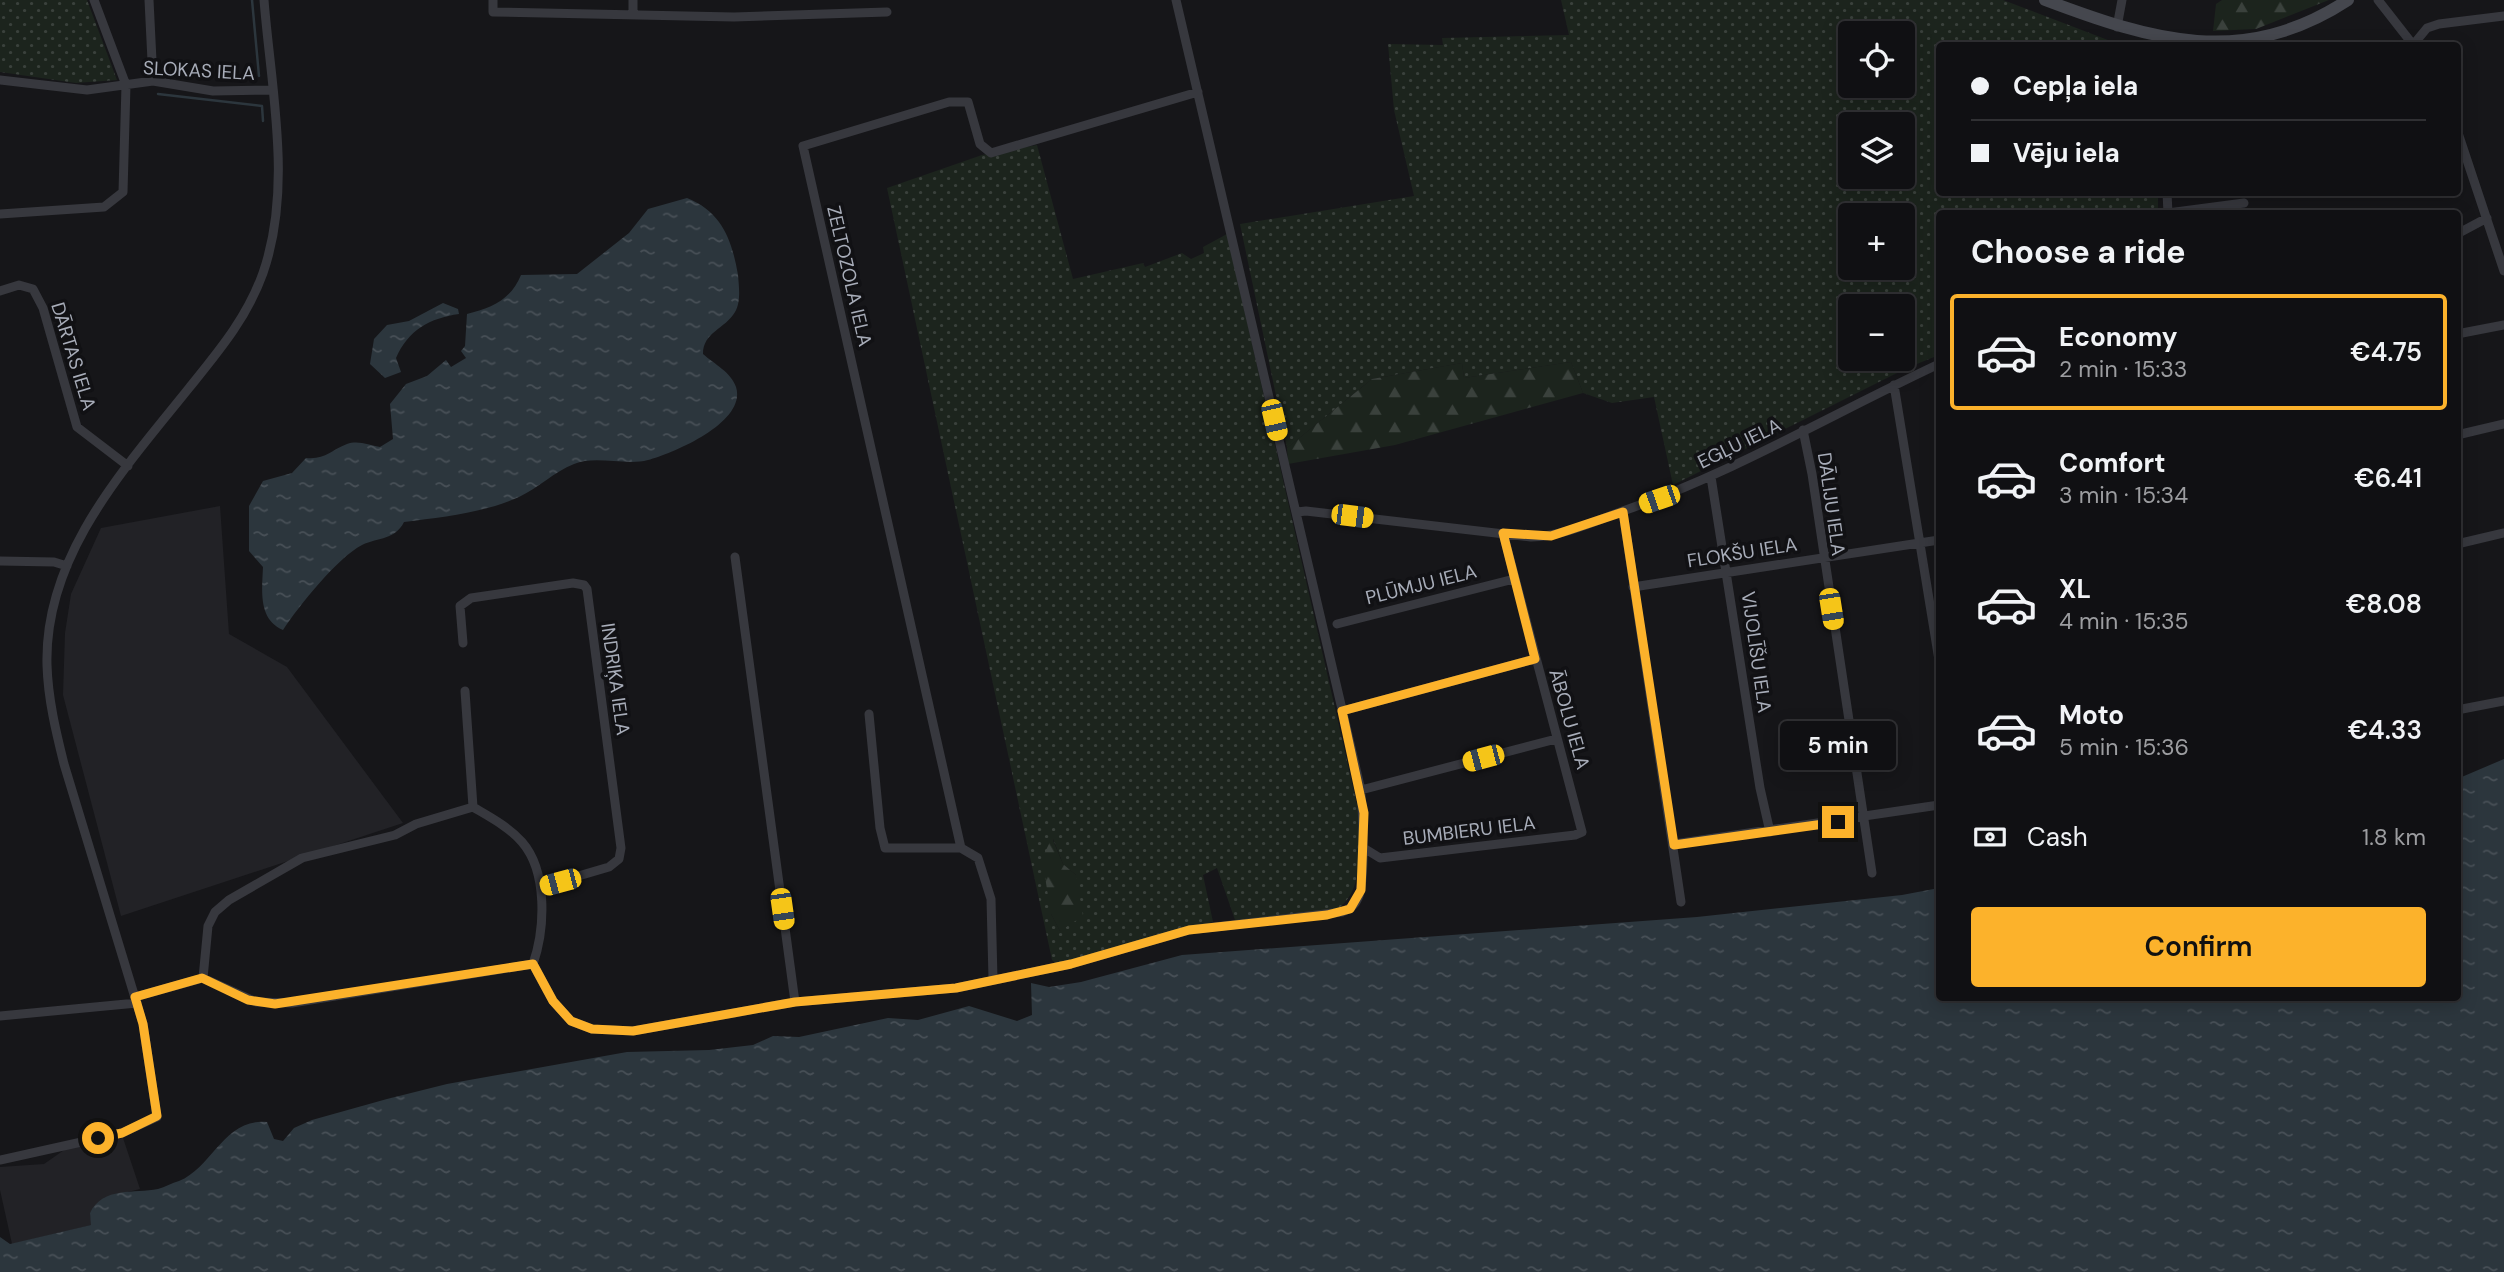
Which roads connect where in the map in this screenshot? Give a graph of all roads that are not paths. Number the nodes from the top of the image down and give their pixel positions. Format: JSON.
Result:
{"nodes":[{"id":1,"x":94,"y":0,"type":"edge"},
{"id":2,"x":149,"y":0,"type":"edge"},
{"id":3,"x":264,"y":0,"type":"edge"},
{"id":4,"x":492,"y":0,"type":"edge"},
{"id":5,"x":633,"y":0,"type":"edge"},
{"id":6,"x":809,"y":0,"type":"edge"},
{"id":7,"x":1176,"y":0,"type":"edge"},
{"id":8,"x":2045,"y":0,"type":"edge"},
{"id":9,"x":2122,"y":0,"type":"edge"},
{"id":10,"x":2348,"y":0,"type":"edge"},
{"id":11,"x":2378,"y":0,"type":"edge"},
{"id":12,"x":812,"y":12,"type":"junction"},
{"id":13,"x":887,"y":12,"type":"dead end"},
{"id":14,"x":633,"y":15,"type":"junction"},
{"id":15,"x":2504,"y":16,"type":"edge"},
{"id":16,"x":2117,"y":27,"type":"junction"},
{"id":17,"x":2164,"y":42,"type":"edge"},
{"id":18,"x":2412,"y":42,"type":"edge"},
{"id":19,"x":2416,"y":42,"type":"edge"},
{"id":20,"x":0,"y":79,"type":"edge"},
{"id":21,"x":153,"y":81,"type":"junction"},
{"id":22,"x":126,"y":85,"type":"junction"},
{"id":23,"x":271,"y":90,"type":"junction"},
{"id":24,"x":1198,"y":92,"type":"junction"},
{"id":25,"x":2461,"y":142,"type":"edge"},
{"id":26,"x":2244,"y":203,"type":"dead end"},
{"id":27,"x":2191,"y":210,"type":"edge"},
{"id":28,"x":0,"y":214,"type":"edge"},
{"id":29,"x":2487,"y":218,"type":"junction"},
{"id":30,"x":2461,"y":232,"type":"edge"},
{"id":31,"x":2504,"y":271,"type":"edge"},
{"id":32,"x":0,"y":291,"type":"edge"},
{"id":33,"x":2504,"y":325,"type":"edge"},
{"id":34,"x":2461,"y":333,"type":"edge"},
{"id":35,"x":1936,"y":365,"type":"edge"},
{"id":36,"x":1894,"y":385,"type":"junction"},
{"id":37,"x":2504,"y":425,"type":"edge"},
{"id":38,"x":1803,"y":430,"type":"junction"},
{"id":39,"x":2461,"y":434,"type":"edge"},
{"id":40,"x":128,"y":466,"type":"junction"},
{"id":41,"x":1711,"y":477,"type":"junction"},
{"id":42,"x":1297,"y":512,"type":"junction"},
{"id":43,"x":1623,"y":512,"type":"junction"},
{"id":44,"x":1503,"y":533,"type":"junction"},
{"id":45,"x":2504,"y":533,"type":"edge"},
{"id":46,"x":1936,"y":540,"type":"edge"},
{"id":47,"x":1920,"y":543,"type":"junction"},
{"id":48,"x":2461,"y":543,"type":"edge"},
{"id":49,"x":735,"y":556,"type":"dead end"},
{"id":50,"x":1822,"y":557,"type":"junction"},
{"id":51,"x":0,"y":561,"type":"edge"},
{"id":52,"x":67,"y":566,"type":"junction"},
{"id":53,"x":1728,"y":572,"type":"junction"},
{"id":54,"x":1514,"y":579,"type":"junction"},
{"id":55,"x":1633,"y":587,"type":"junction"},
{"id":56,"x":1337,"y":624,"type":"dead end"},
{"id":57,"x":1936,"y":642,"type":"edge"},
{"id":58,"x":463,"y":643,"type":"dead end"},
{"id":59,"x":1535,"y":659,"type":"junction"},
{"id":60,"x":465,"y":691,"type":"dead end"},
{"id":61,"x":2504,"y":701,"type":"edge"},
{"id":62,"x":2461,"y":709,"type":"edge"},
{"id":63,"x":1342,"y":711,"type":"junction"},
{"id":64,"x":869,"y":714,"type":"dead end"},
{"id":65,"x":1556,"y":739,"type":"junction"},
{"id":66,"x":1361,"y":790,"type":"junction"},
{"id":67,"x":1936,"y":806,"type":"edge"},
{"id":68,"x":473,"y":807,"type":"junction"},
{"id":69,"x":1864,"y":818,"type":"junction"},
{"id":70,"x":1582,"y":832,"type":"joint"},
{"id":71,"x":1770,"y":832,"type":"junction"},
{"id":72,"x":1674,"y":845,"type":"junction"},
{"id":73,"x":1363,"y":847,"type":"junction"},
{"id":74,"x":961,"y":848,"type":"junction"},
{"id":75,"x":1872,"y":873,"type":"dead end"},
{"id":76,"x":541,"y":887,"type":"junction"},
{"id":77,"x":1681,"y":902,"type":"dead end"},
{"id":78,"x":533,"y":964,"type":"junction"},
{"id":79,"x":202,"y":978,"type":"junction"},
{"id":80,"x":993,"y":979,"type":"junction"},
{"id":81,"x":136,"y":1000,"type":"junction"},
{"id":82,"x":795,"y":1002,"type":"junction"},
{"id":83,"x":0,"y":1016,"type":"edge"},
{"id":84,"x":0,"y":1160,"type":"edge"}],
"edges":[{"from":1,"to":22,"type":"street"},
{"from":2,"to":21,"type":"street"},
{"from":3,"to":23,"type":"street"},
{"from":4,"to":14,"type":"street"},
{"from":5,"to":14,"type":"street"},
{"from":6,"to":12,"type":"street"},
{"from":7,"to":24,"type":"street"},
{"from":8,"to":16,"type":"main road"},
{"from":9,"to":16,"type":"street"},
{"from":10,"to":17,"type":"main road"},
{"from":11,"to":18,"type":"street"},
{"from":12,"to":13,"type":"street"},
{"from":12,"to":14,"type":"street"},
{"from":15,"to":19,"type":"street"},
{"from":16,"to":17,"type":"main road"},
{"from":20,"to":22,"type":"street","name":"SLOKAS IELA"},
{"from":21,"to":22,"type":"street","name":"SLOKAS IELA"},
{"from":21,"to":23,"type":"street","name":"SLOKAS IELA"},
{"from":22,"to":28,"type":"street"},
{"from":23,"to":40,"type":"street"},
{"from":24,"to":42,"type":"street"},
{"from":24,"to":74,"type":"street","name":"ZELTOZOLA IELA"},
{"from":25,"to":29,"type":"street"},
{"from":26,"to":27,"type":"street"},
{"from":29,"to":30,"type":"street"},
{"from":29,"to":31,"type":"street"},
{"from":32,"to":40,"type":"street","name":"DĀRTAS IELA"},
{"from":33,"to":34,"type":"street"},
{"from":35,"to":36,"type":"street","name":"EGĻU IELA"},
{"from":36,"to":38,"type":"street","name":"EGĻU IELA"},
{"from":36,"to":47,"type":"street"},
{"from":37,"to":39,"type":"street"},
{"from":38,"to":41,"type":"street","name":"EGĻU IELA"},
{"from":38,"to":50,"type":"street","name":"DĀLIJU IELA"},
{"from":40,"to":52,"type":"street"},
{"from":41,"to":43,"type":"street","name":"EGĻU IELA"},
{"from":41,"to":53,"type":"street","name":"VIJOLĪŠU IELA"},
{"from":42,"to":44,"type":"street","name":"EGĻU IELA"},
{"from":42,"to":63,"type":"street"},
{"from":43,"to":44,"type":"street","name":"EGĻU IELA"},
{"from":43,"to":55,"type":"street"},
{"from":44,"to":54,"type":"street","name":"ĀBOLU IELA"},
{"from":45,"to":48,"type":"street"},
{"from":46,"to":47,"type":"street","name":"FLOKŠU IELA"},
{"from":47,"to":50,"type":"street","name":"FLOKŠU IELA"},
{"from":47,"to":57,"type":"street"},
{"from":49,"to":82,"type":"street"},
{"from":50,"to":53,"type":"street","name":"FLOKŠU IELA"},
{"from":50,"to":69,"type":"street","name":"DĀLIJU IELA"},
{"from":51,"to":52,"type":"street"},
{"from":52,"to":81,"type":"street"},
{"from":53,"to":55,"type":"street","name":"FLOKŠU IELA"},
{"from":53,"to":71,"type":"street","name":"VIJOLĪŠU IELA"},
{"from":54,"to":56,"type":"street","name":"PLŪMJU IELA"},
{"from":54,"to":59,"type":"street","name":"ĀBOLU IELA"},
{"from":55,"to":72,"type":"street"},
{"from":58,"to":76,"type":"street","name":"INDRIĶA IELA"},
{"from":59,"to":63,"type":"street"},
{"from":59,"to":65,"type":"street","name":"ĀBOLU IELA"},
{"from":60,"to":68,"type":"street"},
{"from":61,"to":62,"type":"street"},
{"from":63,"to":66,"type":"street"},
{"from":64,"to":74,"type":"street"},
{"from":65,"to":66,"type":"street"},
{"from":65,"to":70,"type":"street","name":"ĀBOLU IELA"},
{"from":66,"to":73,"type":"street"},
{"from":67,"to":69,"type":"street"},
{"from":68,"to":76,"type":"street"},
{"from":68,"to":79,"type":"street"},
{"from":69,"to":71,"type":"street"},
{"from":69,"to":75,"type":"street","name":"DĀLIJU IELA"},
{"from":70,"to":73,"type":"street","name":"BUMBIERU IELA"},
{"from":71,"to":72,"type":"street"},
{"from":72,"to":77,"type":"street"},
{"from":73,"to":80,"type":"street"},
{"from":74,"to":80,"type":"street"},
{"from":76,"to":78,"type":"street"},
{"from":78,"to":79,"type":"street"},
{"from":78,"to":82,"type":"street"},
{"from":79,"to":81,"type":"street"},
{"from":80,"to":82,"type":"street"},
{"from":81,"to":83,"type":"street"},
{"from":81,"to":84,"type":"street"}]}
